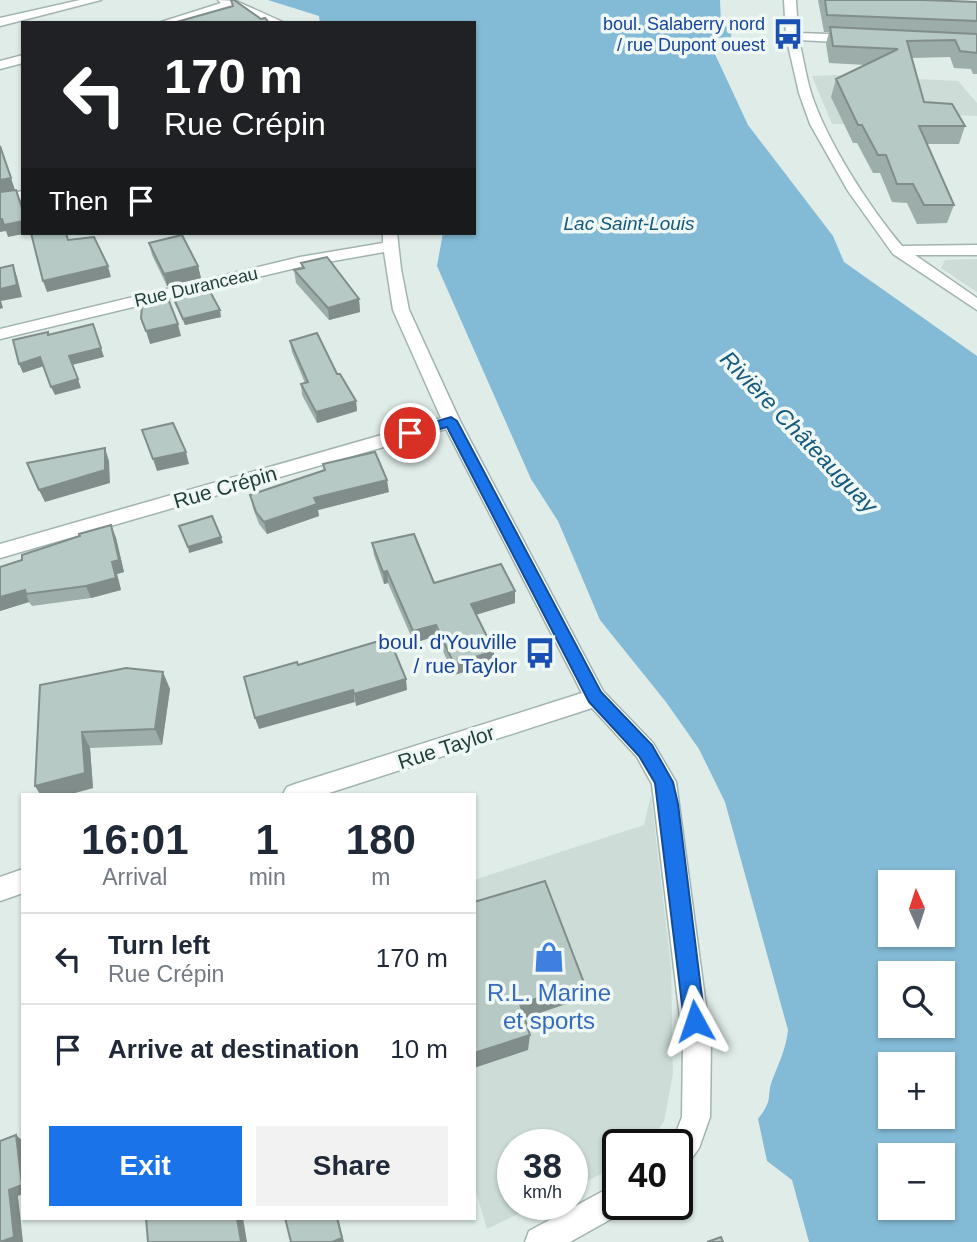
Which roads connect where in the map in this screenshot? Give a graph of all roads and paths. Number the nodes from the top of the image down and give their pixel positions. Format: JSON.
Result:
{"nodes":[{"id":1,"x":95,"y":0,"type":"edge"},
{"id":2,"x":790,"y":0,"type":"edge"},
{"id":3,"x":228,"y":2,"type":"edge"},
{"id":4,"x":169,"y":21,"type":"edge"},
{"id":5,"x":274,"y":21,"type":"edge"},
{"id":6,"x":0,"y":22,"type":"edge"},
{"id":7,"x":792,"y":36,"type":"junction"},
{"id":8,"x":865,"y":39,"type":"edge"},
{"id":9,"x":21,"y":60,"type":"edge"},
{"id":10,"x":0,"y":65,"type":"edge"},
{"id":11,"x":21,"y":195,"type":"edge"},
{"id":12,"x":0,"y":199,"type":"edge"},
{"id":13,"x":391,"y":239,"type":"edge"},
{"id":14,"x":977,"y":250,"type":"edge"},
{"id":15,"x":898,"y":251,"type":"junction"},
{"id":16,"x":977,"y":305,"type":"edge"},
{"id":17,"x":0,"y":334,"type":"edge"},
{"id":18,"x":451,"y":421,"type":"junction"},
{"id":19,"x":0,"y":551,"type":"edge"},
{"id":20,"x":595,"y":697,"type":"junction"},
{"id":21,"x":298,"y":793,"type":"edge"},
{"id":22,"x":21,"y":882,"type":"edge"},
{"id":23,"x":0,"y":889,"type":"edge"},
{"id":24,"x":693,"y":1129,"type":"edge"},
{"id":25,"x":602,"y":1213,"type":"edge"},
{"id":26,"x":581,"y":1232,"type":"edge"},
{"id":27,"x":540,"y":1242,"type":"edge"}],
"edges":[{"from":1,"to":6,"type":"street"},
{"from":2,"to":7,"type":"street"},
{"from":3,"to":4,"type":"street"},
{"from":3,"to":5,"type":"street"},
{"from":7,"to":8,"type":"street"},
{"from":7,"to":15,"type":"street"},
{"from":9,"to":10,"type":"street"},
{"from":11,"to":12,"type":"street"},
{"from":13,"to":17,"type":"street","name":"Rue Duranceau"},
{"from":13,"to":18,"type":"street"},
{"from":14,"to":15,"type":"street"},
{"from":15,"to":16,"type":"street"},
{"from":18,"to":19,"type":"street","name":"Rue Crépin"},
{"from":18,"to":20,"type":"street"},
{"from":20,"to":21,"type":"street","name":"Rue Taylor"},
{"from":20,"to":24,"type":"street"},
{"from":22,"to":23,"type":"street"},
{"from":25,"to":26,"type":"street"},
{"from":26,"to":27,"type":"street"}]}
